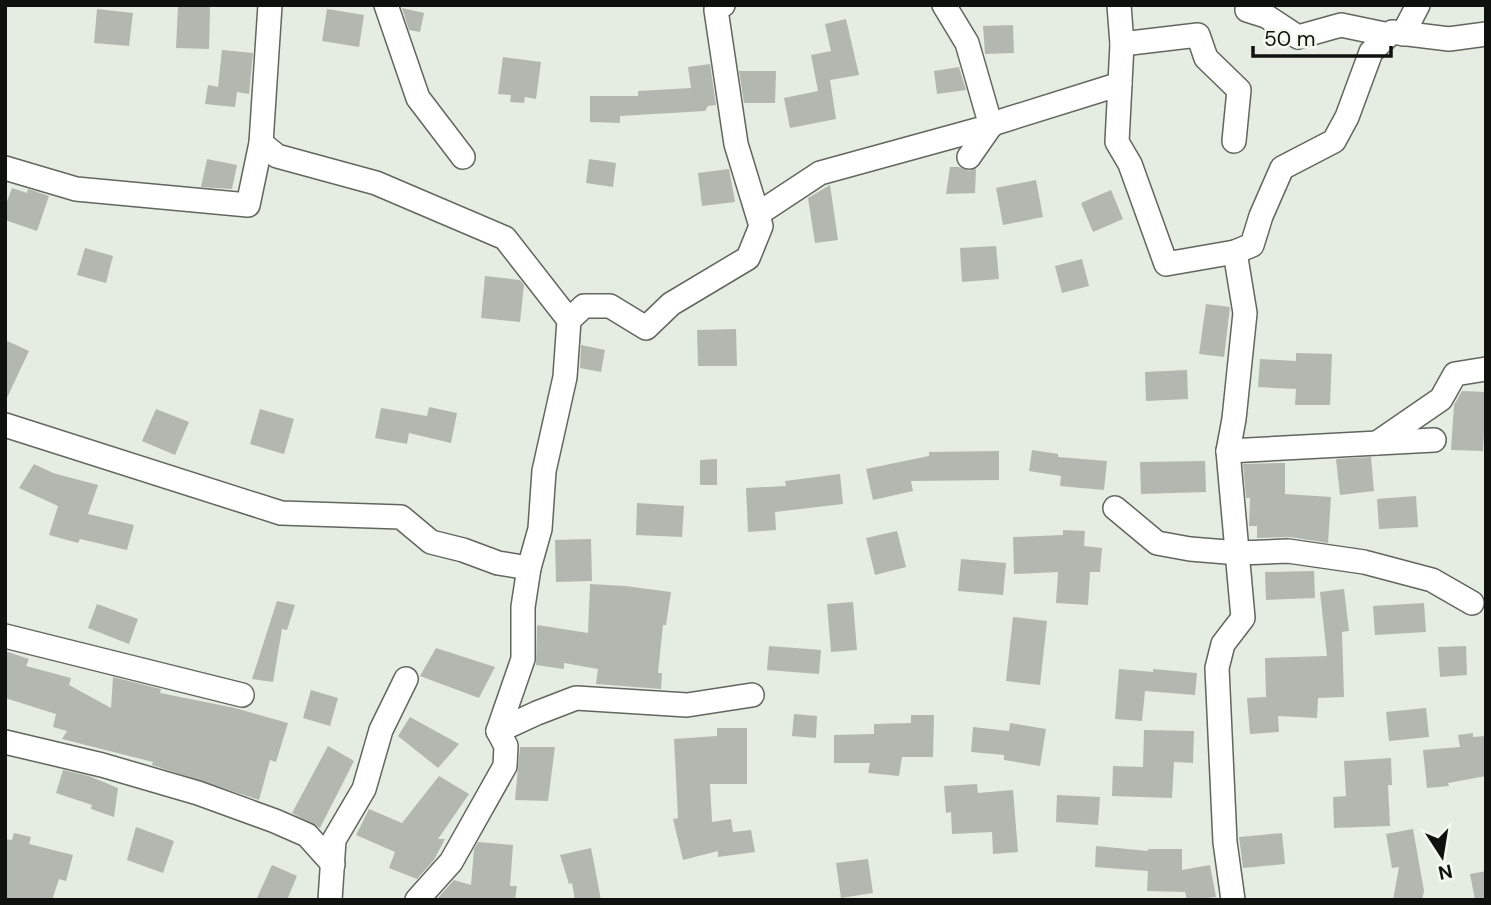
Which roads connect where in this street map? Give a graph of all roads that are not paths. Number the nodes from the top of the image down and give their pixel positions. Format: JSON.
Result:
{"nodes":[{"id":1,"x":270,"y":5,"type":"edge"},
{"id":2,"x":386,"y":5,"type":"edge"},
{"id":3,"x":723,"y":5,"type":"edge"},
{"id":4,"x":944,"y":5,"type":"edge"},
{"id":5,"x":1119,"y":5,"type":"edge"},
{"id":6,"x":1418,"y":5,"type":"edge"},
{"id":7,"x":1247,"y":10,"type":"dead end"},
{"id":8,"x":1396,"y":34,"type":"junction"},
{"id":9,"x":1486,"y":34,"type":"edge"},
{"id":10,"x":1122,"y":44,"type":"junction"},
{"id":11,"x":1120,"y":84,"type":"junction"},
{"id":12,"x":991,"y":126,"type":"junction"},
{"id":13,"x":1234,"y":141,"type":"dead end"},
{"id":14,"x":261,"y":143,"type":"junction"},
{"id":15,"x":463,"y":156,"type":"dead end"},
{"id":16,"x":969,"y":157,"type":"dead end"},
{"id":17,"x":5,"y":168,"type":"edge"},
{"id":18,"x":758,"y":214,"type":"junction"},
{"id":19,"x":1235,"y":252,"type":"junction"},
{"id":20,"x":569,"y":320,"type":"junction"},
{"id":21,"x":1486,"y":369,"type":"edge"},
{"id":22,"x":5,"y":425,"type":"edge"},
{"id":23,"x":1434,"y":440,"type":"dead end"},
{"id":24,"x":1377,"y":443,"type":"junction"},
{"id":25,"x":1227,"y":451,"type":"junction"},
{"id":26,"x":1115,"y":508,"type":"dead end"},
{"id":27,"x":1239,"y":553,"type":"junction"},
{"id":28,"x":529,"y":568,"type":"junction"},
{"id":29,"x":1472,"y":603,"type":"dead end"},
{"id":30,"x":5,"y":636,"type":"edge"},
{"id":31,"x":406,"y":679,"type":"dead end"},
{"id":32,"x":242,"y":695,"type":"dead end"},
{"id":33,"x":752,"y":695,"type":"dead end"},
{"id":34,"x":498,"y":731,"type":"junction"},
{"id":35,"x":5,"y":742,"type":"edge"},
{"id":36,"x":333,"y":863,"type":"junction"},
{"id":37,"x":330,"y":900,"type":"edge"},
{"id":38,"x":417,"y":900,"type":"edge"},
{"id":39,"x":1233,"y":900,"type":"edge"}],
"edges":[{"from":1,"to":14,"type":"street"},
{"from":2,"to":15,"type":"street"},
{"from":3,"to":18,"type":"street"},
{"from":4,"to":12,"type":"street"},
{"from":5,"to":10,"type":"street"},
{"from":6,"to":8,"type":"street"},
{"from":7,"to":8,"type":"street"},
{"from":8,"to":9,"type":"street"},
{"from":8,"to":19,"type":"street"},
{"from":10,"to":11,"type":"street"},
{"from":10,"to":13,"type":"street"},
{"from":11,"to":12,"type":"street"},
{"from":11,"to":19,"type":"street"},
{"from":12,"to":16,"type":"street"},
{"from":12,"to":18,"type":"street"},
{"from":14,"to":17,"type":"street"},
{"from":14,"to":20,"type":"street"},
{"from":18,"to":20,"type":"street"},
{"from":19,"to":25,"type":"street"},
{"from":20,"to":28,"type":"street"},
{"from":21,"to":24,"type":"street"},
{"from":22,"to":28,"type":"street"},
{"from":23,"to":24,"type":"street"},
{"from":24,"to":25,"type":"street"},
{"from":25,"to":27,"type":"street"},
{"from":26,"to":27,"type":"street"},
{"from":27,"to":29,"type":"street"},
{"from":27,"to":39,"type":"street"},
{"from":28,"to":34,"type":"street"},
{"from":30,"to":32,"type":"street"},
{"from":31,"to":36,"type":"street"},
{"from":33,"to":34,"type":"street"},
{"from":34,"to":38,"type":"street"},
{"from":35,"to":36,"type":"street"},
{"from":36,"to":37,"type":"street"}]}
